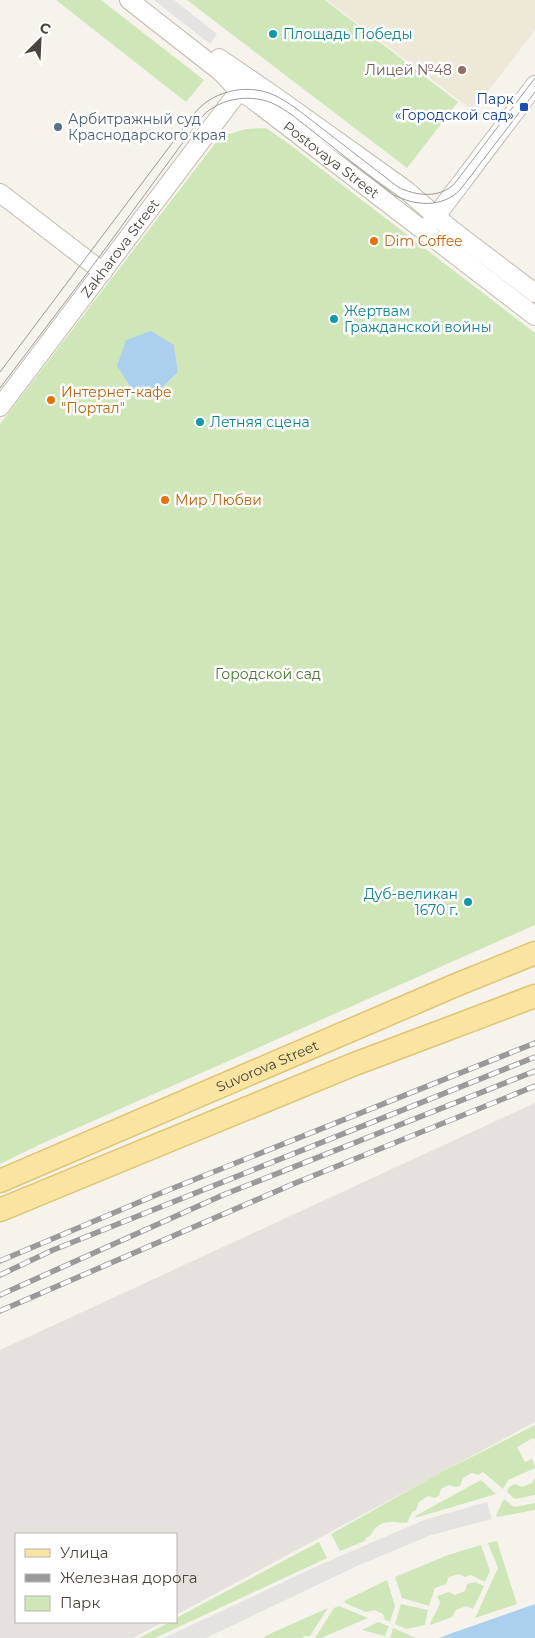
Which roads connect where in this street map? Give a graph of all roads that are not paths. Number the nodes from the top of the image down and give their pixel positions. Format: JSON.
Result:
{"nodes":[{"id":1,"x":129,"y":0,"type":"edge"},
{"id":2,"x":144,"y":0,"type":"edge"},
{"id":3,"x":535,"y":85,"type":"edge"},
{"id":4,"x":239,"y":91,"type":"junction"},
{"id":5,"x":0,"y":193,"type":"edge"},
{"id":6,"x":436,"y":215,"type":"junction"},
{"id":7,"x":425,"y":231,"type":"junction"},
{"id":8,"x":103,"y":272,"type":"junction"},
{"id":9,"x":535,"y":293,"type":"edge"},
{"id":10,"x":535,"y":316,"type":"edge"},
{"id":11,"x":0,"y":407,"type":"edge"},
{"id":12,"x":528,"y":955,"type":"edge"},
{"id":13,"x":535,"y":982,"type":"edge"},
{"id":14,"x":535,"y":996,"type":"edge"},
{"id":15,"x":352,"y":1065,"type":"junction"},
{"id":16,"x":0,"y":1181,"type":"edge"},
{"id":17,"x":0,"y":1210,"type":"edge"}],
"edges":[{"from":1,"to":4,"type":"street","name":"Postovaya Street"},
{"from":2,"to":6,"type":"street","name":"Postovaya Street"},
{"from":3,"to":6,"type":"street"},
{"from":4,"to":7,"type":"street","name":"Postovaya Street"},
{"from":4,"to":8,"type":"street","name":"Zakharova Street"},
{"from":5,"to":8,"type":"street"},
{"from":6,"to":7,"type":"street"},
{"from":6,"to":9,"type":"street","name":"Postovaya Street"},
{"from":7,"to":10,"type":"street","name":"Postovaya Street"},
{"from":8,"to":11,"type":"street","name":"Zakharova Street"},
{"from":12,"to":16,"type":"main road","name":"Suvorova Street"},
{"from":13,"to":15,"type":"main road"},
{"from":14,"to":15,"type":"main road"},
{"from":15,"to":17,"type":"main road"}]}
